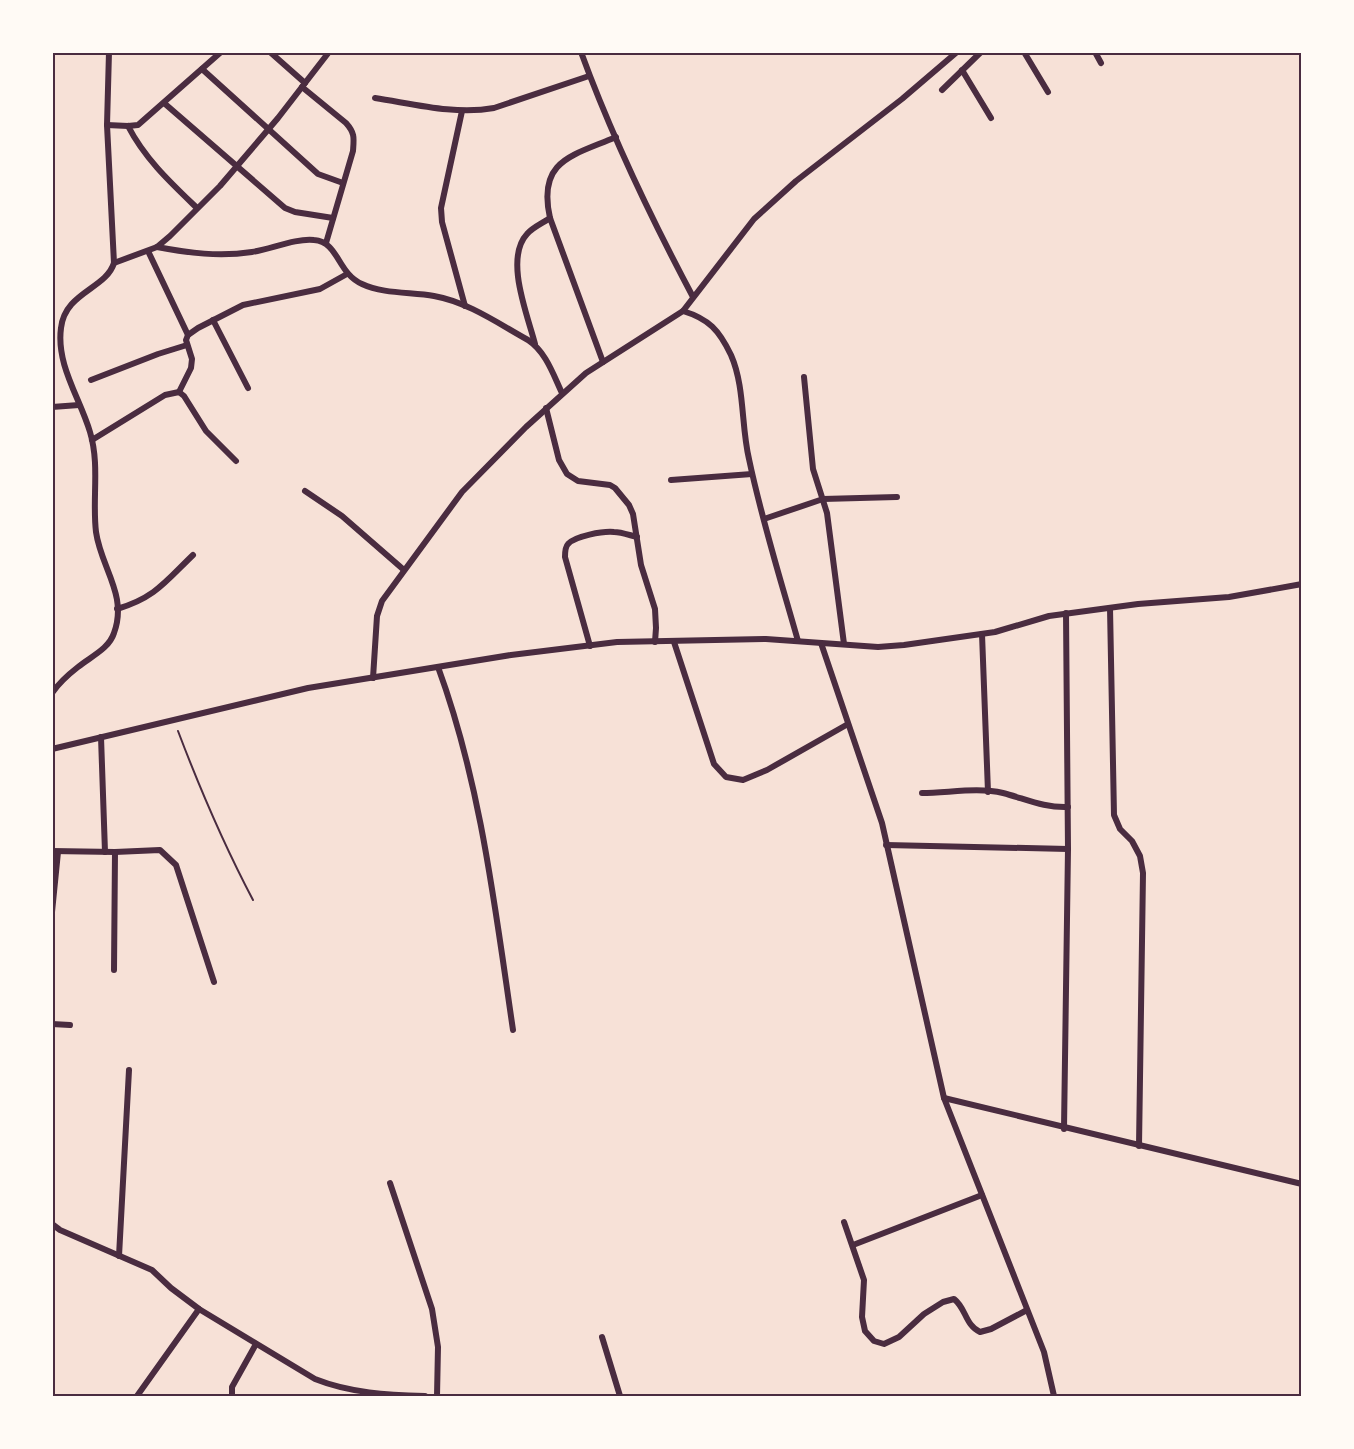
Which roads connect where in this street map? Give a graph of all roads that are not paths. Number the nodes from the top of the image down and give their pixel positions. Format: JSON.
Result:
{"nodes":[{"id":1,"x":110,"y":52,"type":"edge"},
{"id":2,"x":221,"y":52,"type":"edge"},
{"id":3,"x":270,"y":52,"type":"edge"},
{"id":4,"x":580,"y":52,"type":"edge"},
{"id":5,"x":957,"y":52,"type":"edge"},
{"id":6,"x":981,"y":52,"type":"edge"},
{"id":7,"x":1024,"y":52,"type":"edge"},
{"id":8,"x":1095,"y":52,"type":"edge"},
{"id":9,"x":326,"y":54,"type":"edge"},
{"id":10,"x":1101,"y":63,"type":"dead end"},
{"id":11,"x":202,"y":69,"type":"junction"},
{"id":12,"x":962,"y":70,"type":"junction"},
{"id":13,"x":589,"y":76,"type":"junction"},
{"id":14,"x":303,"y":85,"type":"junction"},
{"id":15,"x":942,"y":90,"type":"dead end"},
{"id":16,"x":1048,"y":92,"type":"dead end"},
{"id":17,"x":375,"y":99,"type":"dead end"},
{"id":18,"x":164,"y":104,"type":"junction"},
{"id":19,"x":462,"y":111,"type":"junction"},
{"id":20,"x":991,"y":118,"type":"dead end"},
{"id":21,"x":107,"y":125,"type":"junction"},
{"id":22,"x":128,"y":126,"type":"junction"},
{"id":23,"x":269,"y":129,"type":"junction"},
{"id":24,"x":616,"y":137,"type":"junction"},
{"id":25,"x":236,"y":166,"type":"junction"},
{"id":26,"x":343,"y":183,"type":"junction"},
{"id":27,"x":197,"y":208,"type":"junction"},
{"id":28,"x":333,"y":218,"type":"junction"},
{"id":29,"x":550,"y":218,"type":"junction"},
{"id":30,"x":326,"y":243,"type":"junction"},
{"id":31,"x":157,"y":247,"type":"junction"},
{"id":32,"x":148,"y":251,"type":"junction"},
{"id":33,"x":114,"y":263,"type":"junction"},
{"id":34,"x":347,"y":274,"type":"junction"},
{"id":35,"x":693,"y":297,"type":"junction"},
{"id":36,"x":465,"y":306,"type":"junction"},
{"id":37,"x":682,"y":310,"type":"junction"},
{"id":38,"x":213,"y":320,"type":"junction"},
{"id":39,"x":188,"y":335,"type":"junction"},
{"id":40,"x":52,"y":344,"type":"edge"},
{"id":41,"x":187,"y":345,"type":"junction"},
{"id":42,"x":536,"y":345,"type":"junction"},
{"id":43,"x":61,"y":349,"type":"junction"},
{"id":44,"x":603,"y":362,"type":"junction"},
{"id":45,"x":804,"y":377,"type":"dead end"},
{"id":46,"x":91,"y":380,"type":"dead end"},
{"id":47,"x":248,"y":388,"type":"dead end"},
{"id":48,"x":179,"y":392,"type":"junction"},
{"id":49,"x":562,"y":393,"type":"junction"},
{"id":50,"x":79,"y":405,"type":"junction"},
{"id":51,"x":52,"y":407,"type":"edge"},
{"id":52,"x":546,"y":408,"type":"junction"},
{"id":53,"x":92,"y":440,"type":"junction"},
{"id":54,"x":236,"y":461,"type":"dead end"},
{"id":55,"x":752,"y":474,"type":"junction"},
{"id":56,"x":671,"y":480,"type":"dead end"},
{"id":57,"x":305,"y":492,"type":"dead end"},
{"id":58,"x":897,"y":497,"type":"dead end"},
{"id":59,"x":823,"y":499,"type":"junction"},
{"id":60,"x":764,"y":519,"type":"junction"},
{"id":61,"x":637,"y":537,"type":"junction"},
{"id":62,"x":193,"y":555,"type":"dead end"},
{"id":63,"x":404,"y":570,"type":"junction"},
{"id":64,"x":1302,"y":584,"type":"edge"},
{"id":65,"x":1110,"y":608,"type":"junction"},
{"id":66,"x":117,"y":609,"type":"junction"},
{"id":67,"x":1066,"y":613,"type":"junction"},
{"id":68,"x":982,"y":634,"type":"junction"},
{"id":69,"x":798,"y":641,"type":"junction"},
{"id":70,"x":655,"y":642,"type":"junction"},
{"id":71,"x":674,"y":642,"type":"junction"},
{"id":72,"x":821,"y":643,"type":"junction"},
{"id":73,"x":844,"y":644,"type":"junction"},
{"id":74,"x":590,"y":646,"type":"junction"},
{"id":75,"x":438,"y":667,"type":"junction"},
{"id":76,"x":373,"y":678,"type":"junction"},
{"id":77,"x":52,"y":693,"type":"edge"},
{"id":78,"x":848,"y":724,"type":"junction"},
{"id":79,"x":101,"y":737,"type":"junction"},
{"id":80,"x":52,"y":749,"type":"edge"},
{"id":81,"x":988,"y":792,"type":"junction"},
{"id":82,"x":922,"y":794,"type":"dead end"},
{"id":83,"x":1068,"y":807,"type":"junction"},
{"id":84,"x":886,"y":844,"type":"junction"},
{"id":85,"x":1068,"y":849,"type":"junction"},
{"id":86,"x":55,"y":851,"type":"edge"},
{"id":87,"x":105,"y":852,"type":"junction"},
{"id":88,"x":115,"y":852,"type":"junction"},
{"id":89,"x":52,"y":912,"type":"edge"},
{"id":90,"x":114,"y":970,"type":"dead end"},
{"id":91,"x":214,"y":982,"type":"dead end"},
{"id":92,"x":52,"y":1024,"type":"edge"},
{"id":93,"x":70,"y":1025,"type":"dead end"},
{"id":94,"x":513,"y":1030,"type":"dead end"},
{"id":95,"x":129,"y":1070,"type":"dead end"},
{"id":96,"x":944,"y":1098,"type":"junction"},
{"id":97,"x":1064,"y":1129,"type":"junction"},
{"id":98,"x":1139,"y":1146,"type":"junction"},
{"id":99,"x":390,"y":1183,"type":"dead end"},
{"id":100,"x":1302,"y":1184,"type":"edge"},
{"id":101,"x":982,"y":1195,"type":"junction"},
{"id":102,"x":844,"y":1222,"type":"dead end"},
{"id":103,"x":52,"y":1224,"type":"edge"},
{"id":104,"x":853,"y":1245,"type":"junction"},
{"id":105,"x":119,"y":1256,"type":"junction"},
{"id":106,"x":199,"y":1309,"type":"junction"},
{"id":107,"x":1027,"y":1310,"type":"junction"},
{"id":108,"x":602,"y":1337,"type":"dead end"},
{"id":109,"x":256,"y":1344,"type":"junction"},
{"id":110,"x":137,"y":1396,"type":"edge"},
{"id":111,"x":232,"y":1396,"type":"edge"},
{"id":112,"x":424,"y":1396,"type":"edge"},
{"id":113,"x":437,"y":1396,"type":"edge"},
{"id":114,"x":620,"y":1396,"type":"edge"},
{"id":115,"x":1054,"y":1396,"type":"edge"}],
"edges":[{"from":1,"to":21,"type":"street"},
{"from":2,"to":11,"type":"street"},
{"from":3,"to":14,"type":"street"},
{"from":4,"to":13,"type":"street"},
{"from":5,"to":35,"type":"street"},
{"from":6,"to":12,"type":"street"},
{"from":7,"to":16,"type":"street"},
{"from":8,"to":10,"type":"street"},
{"from":9,"to":14,"type":"street"},
{"from":11,"to":18,"type":"street"},
{"from":11,"to":23,"type":"street"},
{"from":12,"to":15,"type":"street"},
{"from":12,"to":20,"type":"street"},
{"from":13,"to":19,"type":"street"},
{"from":13,"to":24,"type":"street"},
{"from":14,"to":23,"type":"street"},
{"from":14,"to":26,"type":"street"},
{"from":17,"to":19,"type":"street"},
{"from":18,"to":22,"type":"street"},
{"from":18,"to":25,"type":"street"},
{"from":19,"to":36,"type":"street"},
{"from":21,"to":22,"type":"street"},
{"from":21,"to":33,"type":"street"},
{"from":22,"to":27,"type":"street"},
{"from":23,"to":25,"type":"street"},
{"from":23,"to":26,"type":"street"},
{"from":24,"to":29,"type":"street"},
{"from":24,"to":35,"type":"street"},
{"from":25,"to":27,"type":"street"},
{"from":25,"to":28,"type":"street"},
{"from":26,"to":28,"type":"street"},
{"from":27,"to":31,"type":"street"},
{"from":28,"to":30,"type":"street"},
{"from":29,"to":42,"type":"street"},
{"from":29,"to":44,"type":"street"},
{"from":30,"to":31,"type":"street"},
{"from":30,"to":34,"type":"street"},
{"from":31,"to":32,"type":"street"},
{"from":32,"to":33,"type":"street"},
{"from":32,"to":39,"type":"street"},
{"from":33,"to":43,"type":"street"},
{"from":34,"to":36,"type":"street"},
{"from":34,"to":38,"type":"street"},
{"from":35,"to":37,"type":"street"},
{"from":36,"to":42,"type":"street"},
{"from":37,"to":44,"type":"street"},
{"from":37,"to":55,"type":"street"},
{"from":38,"to":39,"type":"street"},
{"from":38,"to":47,"type":"street"},
{"from":39,"to":41,"type":"street"},
{"from":40,"to":43,"type":"street"},
{"from":41,"to":46,"type":"street"},
{"from":41,"to":48,"type":"street"},
{"from":42,"to":49,"type":"street"},
{"from":43,"to":50,"type":"street"},
{"from":44,"to":49,"type":"street"},
{"from":45,"to":59,"type":"street"},
{"from":48,"to":53,"type":"street"},
{"from":48,"to":54,"type":"street"},
{"from":49,"to":52,"type":"street"},
{"from":50,"to":51,"type":"street"},
{"from":50,"to":53,"type":"street"},
{"from":52,"to":61,"type":"street"},
{"from":52,"to":63,"type":"street"},
{"from":53,"to":66,"type":"street"},
{"from":55,"to":56,"type":"street"},
{"from":55,"to":60,"type":"street"},
{"from":57,"to":63,"type":"street"},
{"from":58,"to":59,"type":"street"},
{"from":59,"to":60,"type":"street"},
{"from":59,"to":73,"type":"street"},
{"from":60,"to":69,"type":"street"},
{"from":61,"to":70,"type":"street"},
{"from":61,"to":74,"type":"street"},
{"from":62,"to":66,"type":"street"},
{"from":63,"to":76,"type":"street"},
{"from":64,"to":65,"type":"street"},
{"from":65,"to":67,"type":"street"},
{"from":65,"to":98,"type":"street"},
{"from":66,"to":77,"type":"street"},
{"from":67,"to":68,"type":"street"},
{"from":67,"to":83,"type":"street"},
{"from":68,"to":73,"type":"street"},
{"from":68,"to":81,"type":"street"},
{"from":69,"to":71,"type":"street"},
{"from":69,"to":72,"type":"street"},
{"from":70,"to":71,"type":"street"},
{"from":70,"to":74,"type":"street"},
{"from":71,"to":78,"type":"street"},
{"from":72,"to":73,"type":"street"},
{"from":72,"to":78,"type":"street"},
{"from":74,"to":75,"type":"street"},
{"from":75,"to":76,"type":"street"},
{"from":75,"to":94,"type":"street"},
{"from":76,"to":79,"type":"street"},
{"from":78,"to":84,"type":"street"},
{"from":79,"to":80,"type":"street"},
{"from":79,"to":87,"type":"street"},
{"from":81,"to":82,"type":"street"},
{"from":81,"to":83,"type":"street"},
{"from":83,"to":85,"type":"street"},
{"from":84,"to":85,"type":"street"},
{"from":84,"to":96,"type":"street"},
{"from":85,"to":97,"type":"street"},
{"from":86,"to":87,"type":"street"},
{"from":86,"to":89,"type":"street"},
{"from":87,"to":88,"type":"street"},
{"from":88,"to":90,"type":"street"},
{"from":88,"to":91,"type":"street"},
{"from":92,"to":93,"type":"street"},
{"from":95,"to":105,"type":"street"},
{"from":96,"to":97,"type":"street"},
{"from":96,"to":101,"type":"street"},
{"from":97,"to":98,"type":"street"},
{"from":98,"to":100,"type":"street"},
{"from":99,"to":113,"type":"street"},
{"from":101,"to":104,"type":"street"},
{"from":101,"to":107,"type":"street"},
{"from":102,"to":104,"type":"street"},
{"from":103,"to":105,"type":"street"},
{"from":104,"to":107,"type":"street"},
{"from":105,"to":106,"type":"street"},
{"from":106,"to":109,"type":"street"},
{"from":106,"to":110,"type":"street"},
{"from":107,"to":115,"type":"street"},
{"from":108,"to":114,"type":"street"},
{"from":109,"to":111,"type":"street"},
{"from":109,"to":112,"type":"street"}]}
